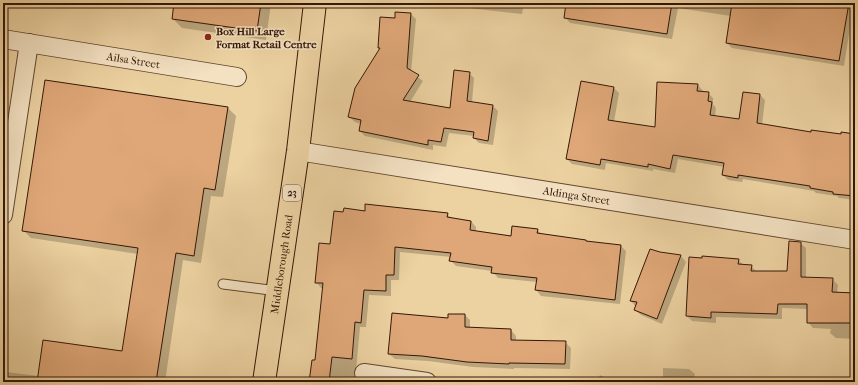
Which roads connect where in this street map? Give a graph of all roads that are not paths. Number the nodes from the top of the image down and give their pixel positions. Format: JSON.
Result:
{"nodes":[{"id":1,"x":315,"y":3,"type":"edge"},
{"id":2,"x":3,"y":39,"type":"edge"},
{"id":3,"x":29,"y":43,"type":"junction"},
{"id":4,"x":237,"y":77,"type":"dead end"},
{"id":5,"x":298,"y":151,"type":"junction"},
{"id":6,"x":3,"y":216,"type":"edge"},
{"id":7,"x":855,"y":240,"type":"edge"},
{"id":8,"x":223,"y":284,"type":"dead end"},
{"id":9,"x":278,"y":291,"type":"junction"},
{"id":10,"x":364,"y":373,"type":"dead end"},
{"id":11,"x":393,"y":380,"type":"edge"},
{"id":12,"x":264,"y":382,"type":"edge"},
{"id":13,"x":427,"y":382,"type":"edge"}],
"edges":[{"from":1,"to":5,"type":"main road","name":"Middleborough Road","number":"23"},
{"from":2,"to":3,"type":"street","name":"Ailsa Street"},
{"from":3,"to":4,"type":"street","name":"Ailsa Street"},
{"from":3,"to":6,"type":"street"},
{"from":5,"to":7,"type":"street","name":"Aldinga Street"},
{"from":5,"to":9,"type":"main road","name":"Middleborough Road","number":"23"},
{"from":8,"to":9,"type":"lane"},
{"from":9,"to":12,"type":"main road","name":"Middleborough Road","number":"23"},
{"from":10,"to":11,"type":"street"},
{"from":11,"to":13,"type":"street"}]}
